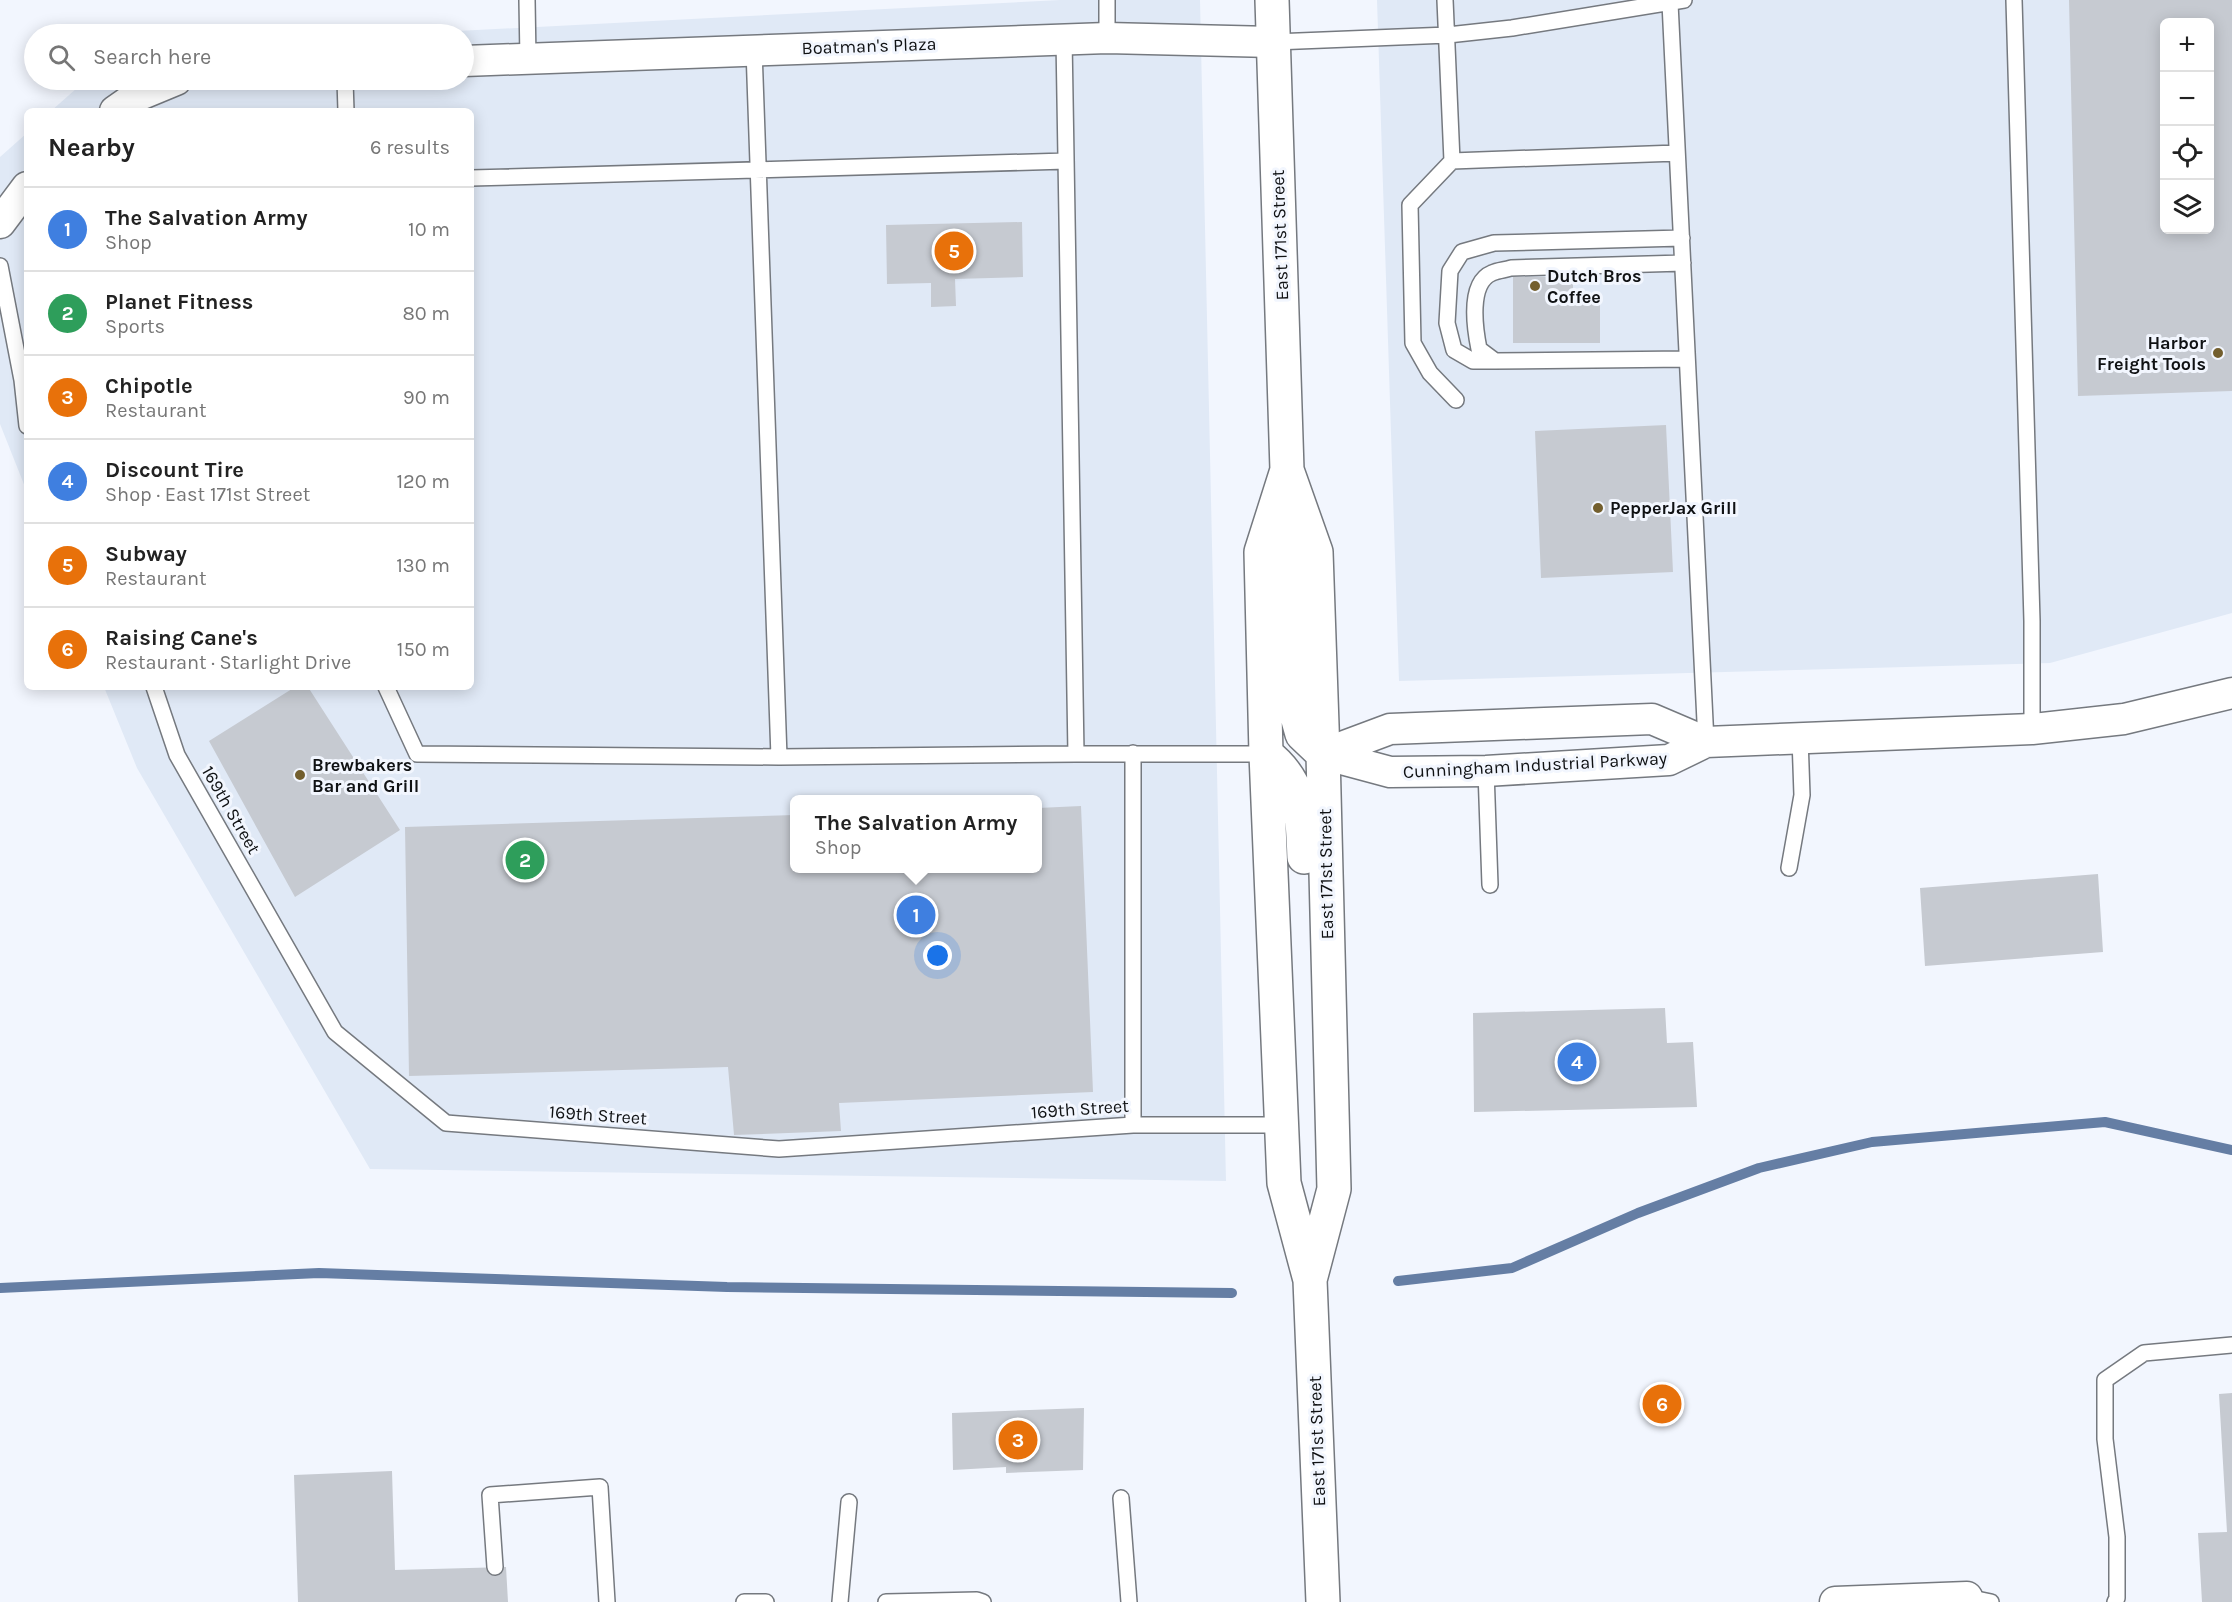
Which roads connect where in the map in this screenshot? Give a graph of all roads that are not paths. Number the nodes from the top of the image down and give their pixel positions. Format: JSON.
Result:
{"nodes":[{"id":1,"x":527,"y":0,"type":"edge"},
{"id":2,"x":1107,"y":0,"type":"edge"},
{"id":3,"x":1272,"y":0,"type":"edge"},
{"id":4,"x":1445,"y":0,"type":"edge"},
{"id":5,"x":2014,"y":0,"type":"edge"},
{"id":6,"x":1677,"y":2,"type":"edge"},
{"id":7,"x":1448,"y":35,"type":"junction"},
{"id":8,"x":1107,"y":38,"type":"junction"},
{"id":9,"x":1064,"y":39,"type":"junction"},
{"id":10,"x":1274,"y":42,"type":"junction"},
{"id":11,"x":754,"y":50,"type":"junction"},
{"id":12,"x":528,"y":59,"type":"junction"},
{"id":13,"x":474,"y":61,"type":"edge"},
{"id":14,"x":152,"y":90,"type":"edge"},
{"id":15,"x":345,"y":90,"type":"edge"},
{"id":16,"x":119,"y":108,"type":"edge"},
{"id":17,"x":346,"y":108,"type":"edge"},
{"id":18,"x":1677,"y":153,"type":"junction"},
{"id":19,"x":1066,"y":161,"type":"junction"},
{"id":20,"x":1452,"y":161,"type":"junction"},
{"id":21,"x":758,"y":170,"type":"junction"},
{"id":22,"x":474,"y":178,"type":"edge"},
{"id":23,"x":24,"y":191,"type":"edge"},
{"id":24,"x":0,"y":223,"type":"edge"},
{"id":25,"x":1682,"y":238,"type":"junction"},
{"id":26,"x":1683,"y":263,"type":"junction"},
{"id":27,"x":0,"y":266,"type":"edge"},
{"id":28,"x":1687,"y":359,"type":"junction"},
{"id":29,"x":1495,"y":362,"type":"junction"},
{"id":30,"x":24,"y":398,"type":"edge"},
{"id":31,"x":1456,"y":400,"type":"dead end"},
{"id":32,"x":1287,"y":470,"type":"junction"},
{"id":33,"x":155,"y":690,"type":"edge"},
{"id":34,"x":387,"y":690,"type":"edge"},
{"id":35,"x":2232,"y":693,"type":"edge"},
{"id":36,"x":2032,"y":729,"type":"junction"},
{"id":37,"x":1800,"y":738,"type":"junction"},
{"id":38,"x":1706,"y":742,"type":"junction"},
{"id":39,"x":1132,"y":753,"type":"junction"},
{"id":40,"x":1076,"y":754,"type":"junction"},
{"id":41,"x":1266,"y":754,"type":"junction"},
{"id":42,"x":1323,"y":754,"type":"junction"},
{"id":43,"x":779,"y":758,"type":"junction"},
{"id":44,"x":1486,"y":771,"type":"junction"},
{"id":45,"x":1789,"y":868,"type":"dead end"},
{"id":46,"x":1490,"y":885,"type":"dead end"},
{"id":47,"x":1332,"y":1111,"type":"junction"},
{"id":48,"x":1132,"y":1125,"type":"junction"},
{"id":49,"x":1281,"y":1125,"type":"junction"},
{"id":50,"x":1310,"y":1280,"type":"junction"},
{"id":51,"x":2232,"y":1345,"type":"edge"},
{"id":52,"x":1121,"y":1497,"type":"dead end"},
{"id":53,"x":849,"y":1502,"type":"dead end"},
{"id":54,"x":495,"y":1568,"type":"dead end"},
{"id":55,"x":1974,"y":1600,"type":"edge"},
{"id":56,"x":607,"y":1602,"type":"edge"},
{"id":57,"x":744,"y":1602,"type":"edge"},
{"id":58,"x":766,"y":1602,"type":"edge"},
{"id":59,"x":840,"y":1602,"type":"edge"},
{"id":60,"x":886,"y":1602,"type":"edge"},
{"id":61,"x":983,"y":1602,"type":"edge"},
{"id":62,"x":1129,"y":1602,"type":"edge"},
{"id":63,"x":1323,"y":1602,"type":"edge"},
{"id":64,"x":1838,"y":1602,"type":"edge"},
{"id":65,"x":2115,"y":1602,"type":"edge"}],
"edges":[{"from":1,"to":12,"type":"lane"},
{"from":2,"to":8,"type":"lane"},
{"from":3,"to":10,"type":"main road","name":"East 171st Street"},
{"from":4,"to":7,"type":"lane"},
{"from":5,"to":36,"type":"lane"},
{"from":6,"to":7,"type":"lane"},
{"from":6,"to":18,"type":"lane"},
{"from":7,"to":10,"type":"lane"},
{"from":7,"to":20,"type":"lane"},
{"from":8,"to":9,"type":"street","name":"Boatman's Plaza"},
{"from":8,"to":10,"type":"street","name":"Boatman's Plaza"},
{"from":9,"to":11,"type":"street","name":"Boatman's Plaza"},
{"from":9,"to":19,"type":"lane"},
{"from":10,"to":32,"type":"main road","name":"East 171st Street"},
{"from":11,"to":12,"type":"street","name":"Boatman's Plaza"},
{"from":11,"to":21,"type":"lane"},
{"from":12,"to":13,"type":"street","name":"Boatman's Plaza"},
{"from":14,"to":16,"type":"street"},
{"from":15,"to":17,"type":"lane"},
{"from":18,"to":20,"type":"lane"},
{"from":18,"to":25,"type":"lane"},
{"from":19,"to":21,"type":"lane"},
{"from":19,"to":40,"type":"lane"},
{"from":20,"to":31,"type":"lane"},
{"from":21,"to":22,"type":"lane"},
{"from":21,"to":43,"type":"lane"},
{"from":23,"to":24,"type":"street"},
{"from":25,"to":26,"type":"lane"},
{"from":25,"to":29,"type":"lane"},
{"from":26,"to":28,"type":"lane"},
{"from":26,"to":29,"type":"lane"},
{"from":27,"to":30,"type":"lane"},
{"from":28,"to":29,"type":"lane"},
{"from":28,"to":38,"type":"lane"},
{"from":32,"to":41,"type":"main road","name":"East 171st Street"},
{"from":32,"to":42,"type":"main road","name":"East 171st Street"},
{"from":33,"to":48,"type":"lane","name":"169th Street"},
{"from":34,"to":43,"type":"lane"},
{"from":35,"to":36,"type":"street","name":"Cunningham Industrial Parkway"},
{"from":36,"to":37,"type":"street","name":"Cunningham Industrial Parkway"},
{"from":37,"to":38,"type":"street","name":"Cunningham Industrial Parkway"},
{"from":37,"to":45,"type":"lane"},
{"from":38,"to":42,"type":"street","name":"Cunningham Industrial Parkway"},
{"from":38,"to":44,"type":"street","name":"Cunningham Industrial Parkway"},
{"from":39,"to":40,"type":"lane"},
{"from":39,"to":41,"type":"lane"},
{"from":39,"to":48,"type":"lane"},
{"from":40,"to":43,"type":"lane"},
{"from":41,"to":47,"type":"main road"},
{"from":41,"to":49,"type":"main road","name":"East 171st Street"},
{"from":42,"to":44,"type":"street","name":"Cunningham Industrial Parkway"},
{"from":42,"to":47,"type":"main road","name":"East 171st Street"},
{"from":44,"to":46,"type":"lane"},
{"from":47,"to":50,"type":"main road","name":"East 171st Street"},
{"from":48,"to":49,"type":"lane","name":"169th Street"},
{"from":49,"to":50,"type":"main road","name":"East 171st Street"},
{"from":50,"to":63,"type":"main road","name":"East 171st Street"},
{"from":51,"to":65,"type":"lane"},
{"from":52,"to":62,"type":"lane"},
{"from":53,"to":59,"type":"lane"},
{"from":54,"to":56,"type":"lane"},
{"from":55,"to":64,"type":"street"},
{"from":57,"to":58,"type":"lane"},
{"from":60,"to":61,"type":"lane"}]}
